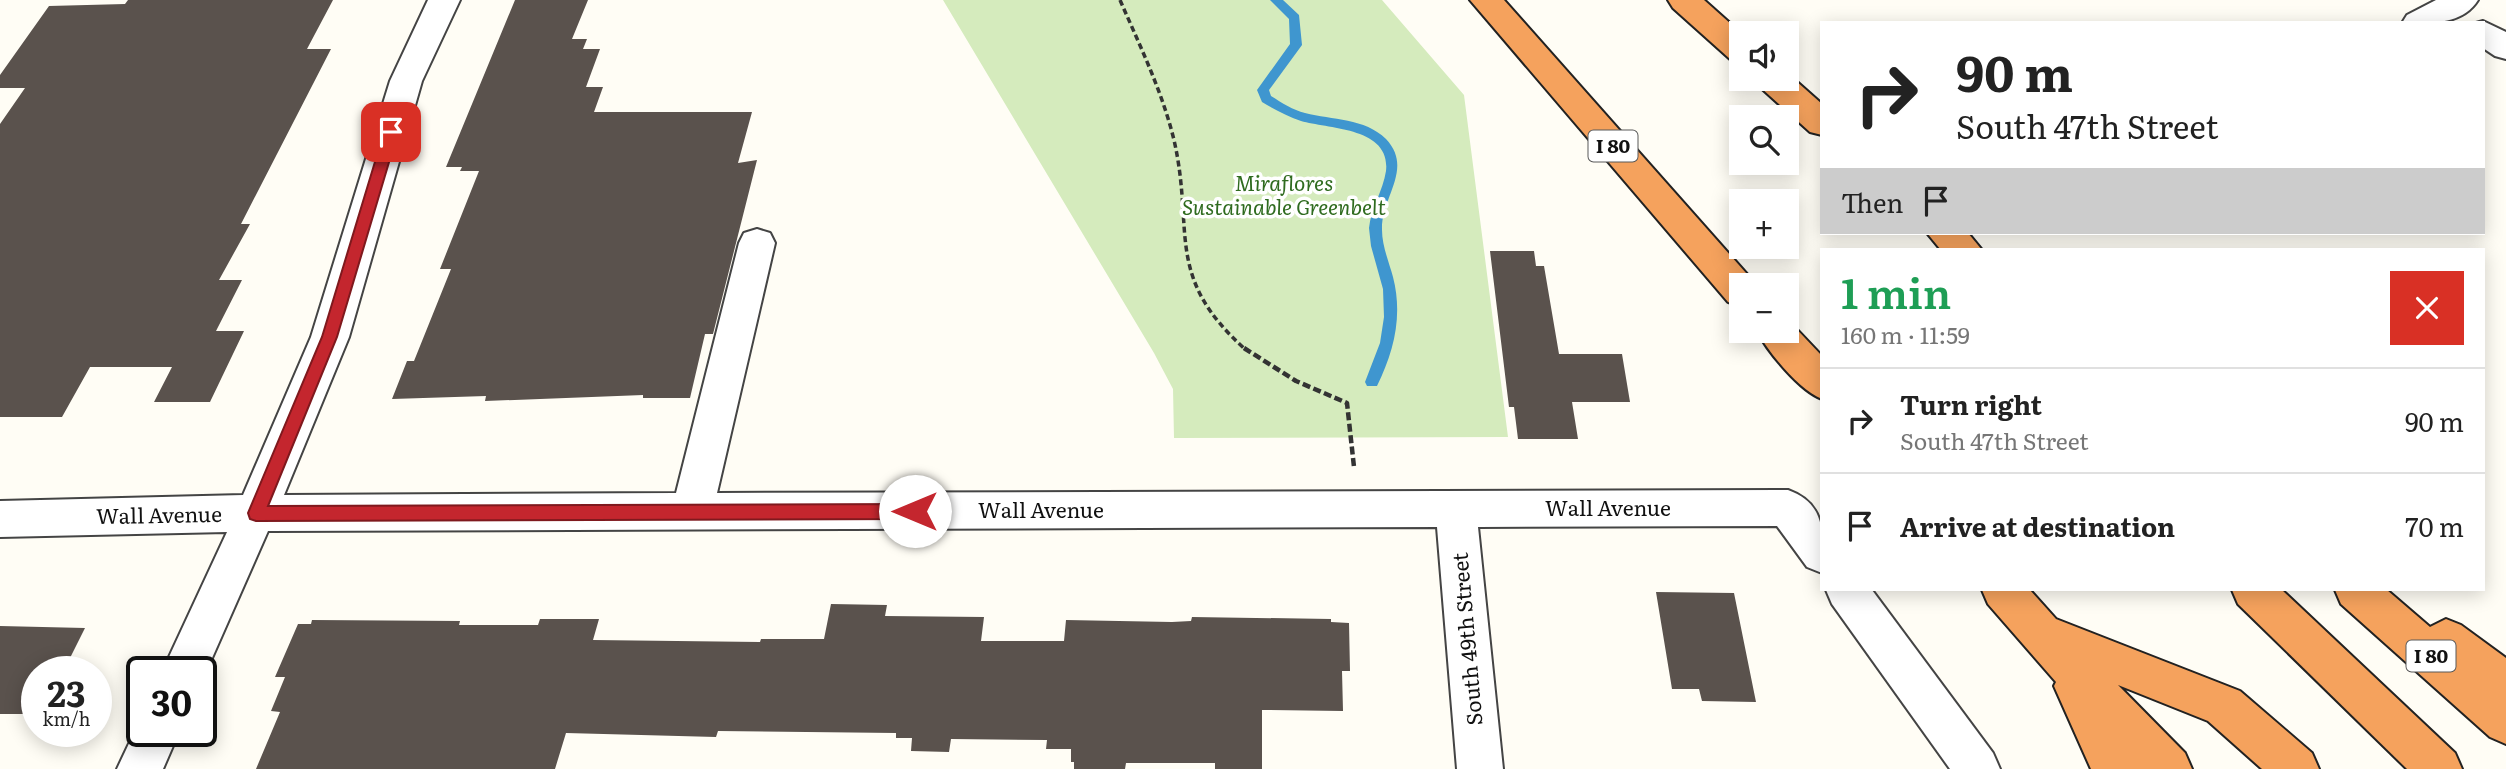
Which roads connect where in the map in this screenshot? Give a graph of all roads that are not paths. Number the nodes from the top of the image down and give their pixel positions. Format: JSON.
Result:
{"nodes":[{"id":1,"x":444,"y":0,"type":"edge"},
{"id":2,"x":1486,"y":0,"type":"edge"},
{"id":3,"x":1684,"y":0,"type":"edge"},
{"id":4,"x":2460,"y":10,"type":"edge"},
{"id":5,"x":2424,"y":21,"type":"edge"},
{"id":6,"x":2485,"y":33,"type":"edge"},
{"id":7,"x":1729,"y":40,"type":"edge"},
{"id":8,"x":2506,"y":48,"type":"edge"},
{"id":9,"x":1786,"y":91,"type":"edge"},
{"id":10,"x":1820,"y":121,"type":"edge"},
{"id":11,"x":1946,"y":235,"type":"edge"},
{"id":12,"x":757,"y":243,"type":"dead end"},
{"id":13,"x":1962,"y":248,"type":"edge"},
{"id":14,"x":1729,"y":278,"type":"edge"},
{"id":15,"x":1787,"y":343,"type":"edge"},
{"id":16,"x":1820,"y":381,"type":"edge"},
{"id":17,"x":1456,"y":510,"type":"junction"},
{"id":18,"x":692,"y":512,"type":"junction"},
{"id":19,"x":256,"y":513,"type":"junction"},
{"id":20,"x":0,"y":519,"type":"edge"},
{"id":21,"x":1820,"y":551,"type":"edge"},
{"id":22,"x":1848,"y":591,"type":"edge"},
{"id":23,"x":2004,"y":591,"type":"edge"},
{"id":24,"x":2254,"y":591,"type":"edge"},
{"id":25,"x":2357,"y":591,"type":"edge"},
{"id":26,"x":2381,"y":591,"type":"edge"},
{"id":27,"x":2052,"y":646,"type":"junction"},
{"id":28,"x":191,"y":656,"type":"edge"},
{"id":29,"x":2506,"y":684,"type":"edge"},
{"id":30,"x":2506,"y":722,"type":"edge"},
{"id":31,"x":150,"y":747,"type":"edge"},
{"id":32,"x":140,"y":769,"type":"edge"},
{"id":33,"x":1480,"y":769,"type":"edge"},
{"id":34,"x":1977,"y":769,"type":"edge"},
{"id":35,"x":2114,"y":769,"type":"edge"},
{"id":36,"x":2169,"y":769,"type":"edge"},
{"id":37,"x":2296,"y":769,"type":"edge"},
{"id":38,"x":2440,"y":769,"type":"edge"}],
"edges":[{"from":1,"to":19,"type":"street"},
{"from":2,"to":14,"type":"highway","number":"I 80"},
{"from":3,"to":7,"type":"highway"},
{"from":4,"to":5,"type":"street"},
{"from":6,"to":8,"type":"street"},
{"from":9,"to":10,"type":"highway"},
{"from":11,"to":13,"type":"highway"},
{"from":12,"to":18,"type":"street"},
{"from":15,"to":16,"type":"highway"},
{"from":17,"to":18,"type":"street","name":"Wall Avenue"},
{"from":17,"to":21,"type":"street","name":"Wall Avenue"},
{"from":17,"to":33,"type":"street","name":"South 49th Street"},
{"from":18,"to":19,"type":"street","name":"Wall Avenue"},
{"from":19,"to":20,"type":"street","name":"Wall Avenue"},
{"from":19,"to":28,"type":"street"},
{"from":22,"to":34,"type":"street"},
{"from":23,"to":27,"type":"highway"},
{"from":24,"to":38,"type":"highway"},
{"from":25,"to":30,"type":"highway","number":"I 80"},
{"from":26,"to":29,"type":"highway"},
{"from":27,"to":35,"type":"highway"},
{"from":27,"to":36,"type":"highway"},
{"from":27,"to":37,"type":"highway"},
{"from":31,"to":32,"type":"street"}]}
